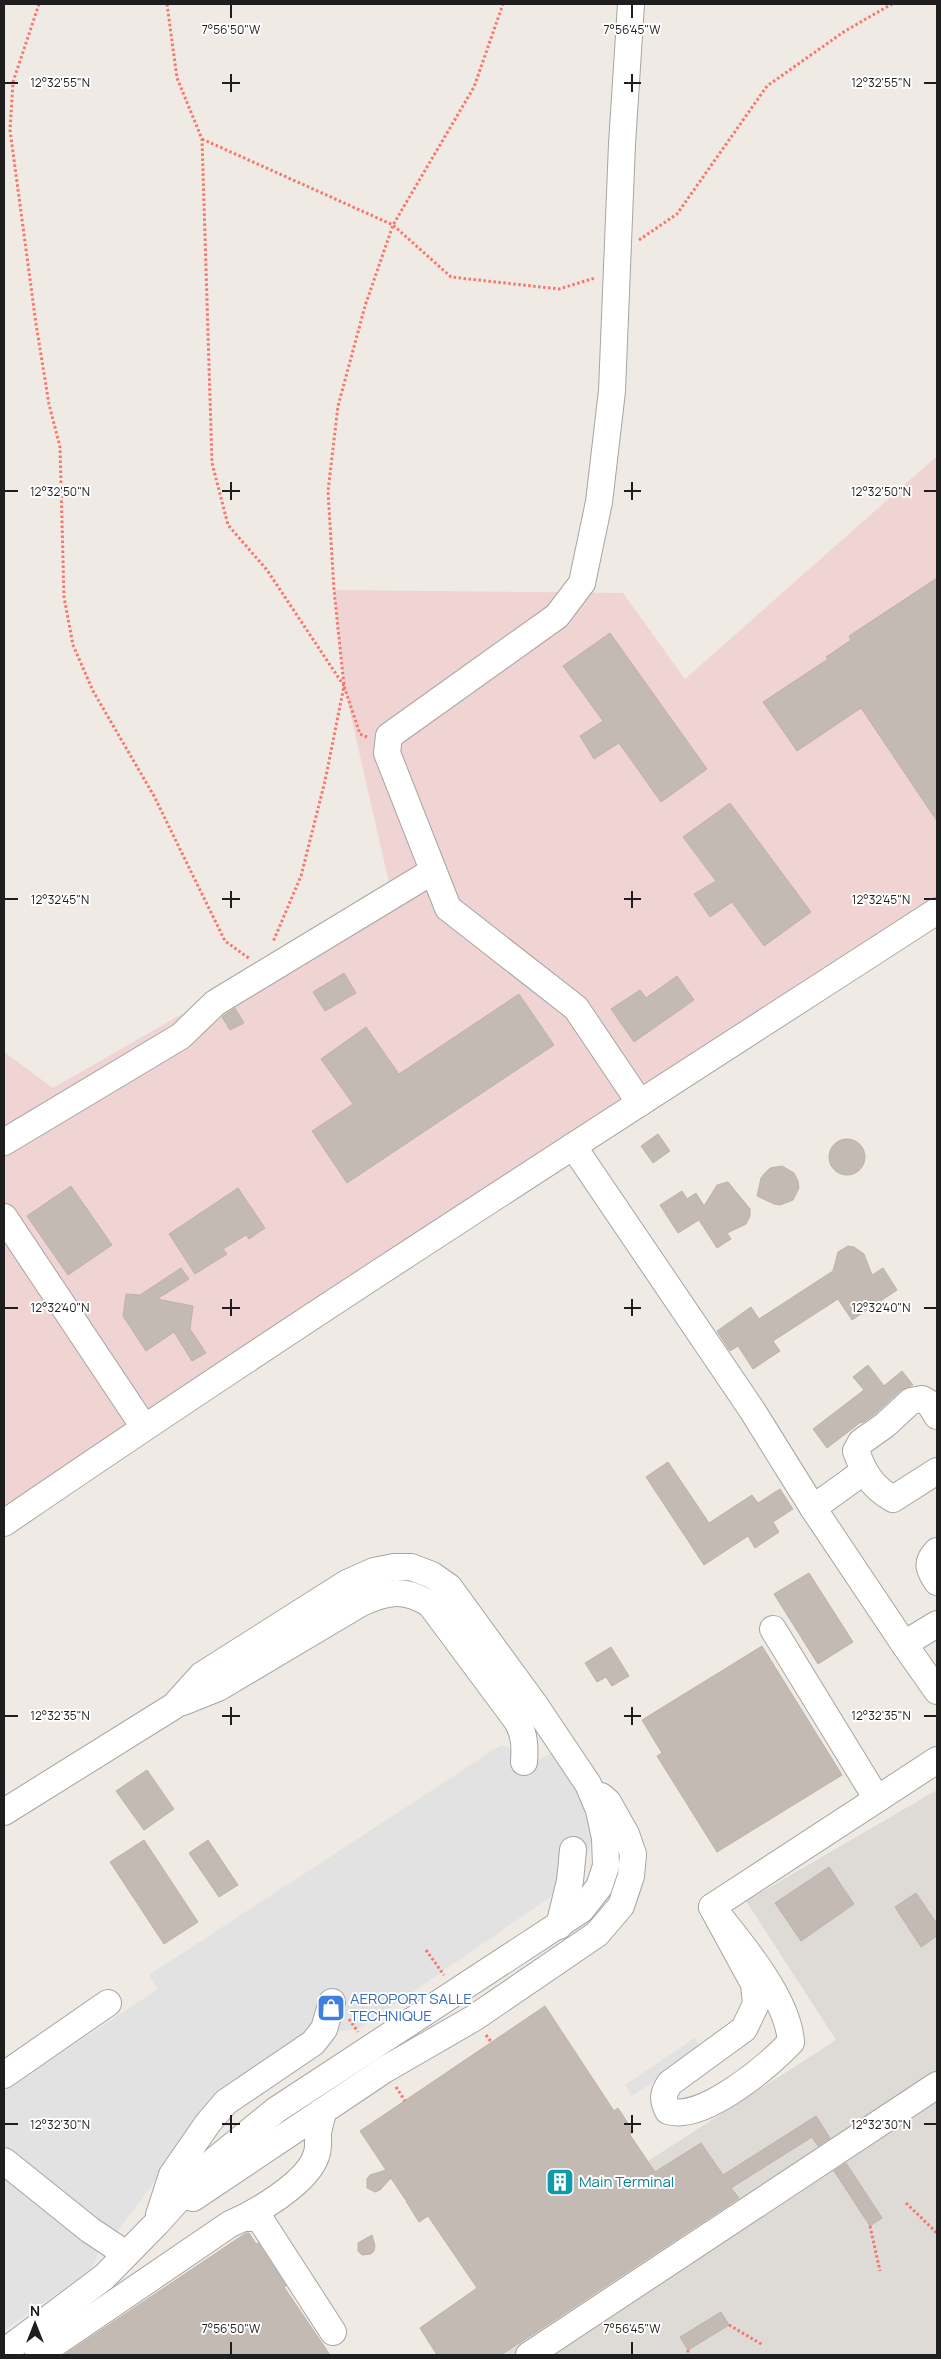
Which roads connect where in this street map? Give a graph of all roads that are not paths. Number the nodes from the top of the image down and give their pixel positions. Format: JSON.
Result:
{"nodes":[{"id":1,"x":631,"y":4,"type":"edge"},
{"id":2,"x":433,"y":871,"type":"junction"},
{"id":3,"x":937,"y":912,"type":"edge"},
{"id":4,"x":640,"y":1103,"type":"junction"},
{"id":5,"x":4,"y":1142,"type":"edge"},
{"id":6,"x":574,"y":1146,"type":"junction"},
{"id":7,"x":4,"y":1217,"type":"edge"},
{"id":8,"x":937,"y":1416,"type":"edge"},
{"id":9,"x":144,"y":1427,"type":"junction"},
{"id":10,"x":937,"y":1471,"type":"edge"},
{"id":11,"x":863,"y":1472,"type":"junction"},
{"id":12,"x":813,"y":1508,"type":"junction"},
{"id":13,"x":4,"y":1523,"type":"edge"},
{"id":14,"x":937,"y":1551,"type":"edge"},
{"id":15,"x":937,"y":1582,"type":"edge"},
{"id":16,"x":937,"y":1624,"type":"edge"},
{"id":17,"x":773,"y":1629,"type":"dead end"},
{"id":18,"x":904,"y":1644,"type":"junction"},
{"id":19,"x":937,"y":1691,"type":"edge"},
{"id":20,"x":174,"y":1706,"type":"junction"},
{"id":21,"x":937,"y":1760,"type":"edge"},
{"id":22,"x":529,"y":1766,"type":"dead end"},
{"id":23,"x":588,"y":1784,"type":"junction"},
{"id":24,"x":877,"y":1799,"type":"junction"},
{"id":25,"x":4,"y":1812,"type":"edge"},
{"id":26,"x":573,"y":1850,"type":"dead end"},
{"id":27,"x":712,"y":1907,"type":"junction"},
{"id":28,"x":559,"y":1926,"type":"junction"},
{"id":29,"x":335,"y":2002,"type":"dead end"},
{"id":30,"x":108,"y":2003,"type":"dead end"},
{"id":31,"x":4,"y":2075,"type":"edge"},
{"id":32,"x":937,"y":2084,"type":"edge"},
{"id":33,"x":323,"y":2110,"type":"junction"},
{"id":34,"x":4,"y":2161,"type":"edge"},
{"id":35,"x":244,"y":2218,"type":"junction"},
{"id":36,"x":157,"y":2223,"type":"junction"},
{"id":37,"x":126,"y":2254,"type":"junction"},
{"id":38,"x":333,"y":2332,"type":"dead end"},
{"id":39,"x":4,"y":2352,"type":"edge"},
{"id":40,"x":38,"y":2355,"type":"edge"},
{"id":41,"x":528,"y":2355,"type":"edge"}],
"edges":[{"from":1,"to":2,"type":"street"},
{"from":2,"to":4,"type":"street"},
{"from":2,"to":5,"type":"street"},
{"from":3,"to":4,"type":"street"},
{"from":4,"to":6,"type":"street"},
{"from":6,"to":9,"type":"street"},
{"from":6,"to":12,"type":"street"},
{"from":7,"to":9,"type":"street"},
{"from":8,"to":11,"type":"street"},
{"from":9,"to":13,"type":"street"},
{"from":10,"to":11,"type":"street"},
{"from":11,"to":12,"type":"street"},
{"from":12,"to":18,"type":"street"},
{"from":14,"to":15,"type":"street"},
{"from":16,"to":18,"type":"street"},
{"from":17,"to":24,"type":"street"},
{"from":18,"to":19,"type":"street"},
{"from":20,"to":22,"type":"street"},
{"from":20,"to":23,"type":"street"},
{"from":20,"to":25,"type":"street"},
{"from":21,"to":24,"type":"street"},
{"from":23,"to":28,"type":"street"},
{"from":23,"to":33,"type":"street"},
{"from":24,"to":27,"type":"street"},
{"from":26,"to":28,"type":"street"},
{"from":27,"to":27,"type":"street"},
{"from":28,"to":36,"type":"street"},
{"from":29,"to":36,"type":"street"},
{"from":30,"to":31,"type":"street"},
{"from":32,"to":41,"type":"street"},
{"from":33,"to":35,"type":"street"},
{"from":33,"to":36,"type":"street"},
{"from":34,"to":37,"type":"street"},
{"from":35,"to":38,"type":"street"},
{"from":35,"to":40,"type":"street"},
{"from":36,"to":37,"type":"street"},
{"from":37,"to":39,"type":"street"}]}
